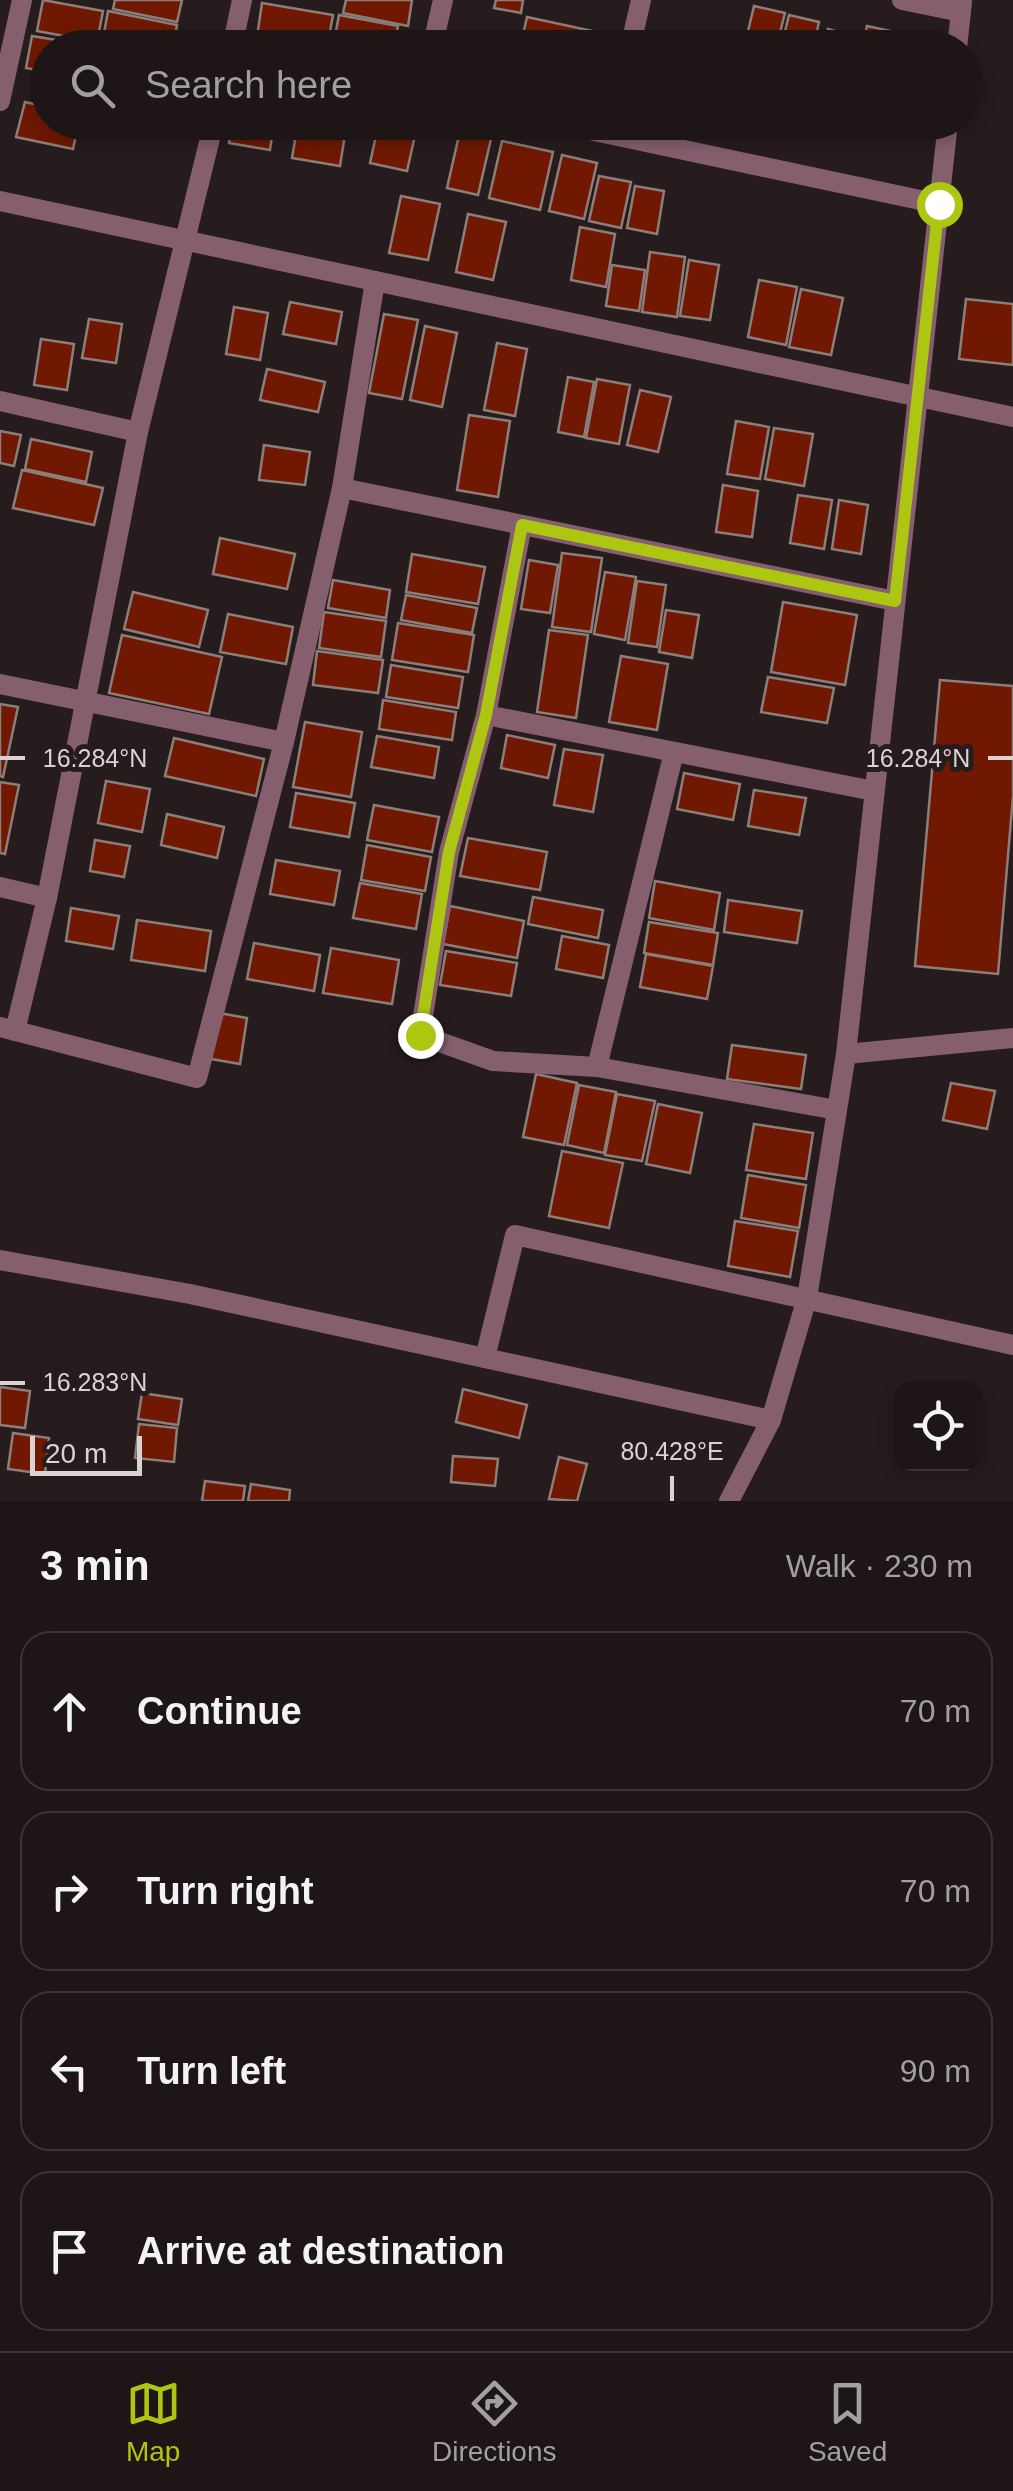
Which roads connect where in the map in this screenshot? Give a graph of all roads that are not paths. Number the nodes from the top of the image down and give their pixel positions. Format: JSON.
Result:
{"nodes":[{"id":1,"x":22,"y":0,"type":"edge"},
{"id":2,"x":242,"y":0,"type":"edge"},
{"id":3,"x":443,"y":0,"type":"edge"},
{"id":4,"x":641,"y":0,"type":"edge"},
{"id":5,"x":902,"y":0,"type":"edge"},
{"id":6,"x":962,"y":6,"type":"edge"},
{"id":7,"x":236,"y":30,"type":"edge"},
{"id":8,"x":436,"y":30,"type":"edge"},
{"id":9,"x":634,"y":30,"type":"edge"},
{"id":10,"x":0,"y":102,"type":"edge"},
{"id":11,"x":210,"y":140,"type":"edge"},
{"id":12,"x":661,"y":140,"type":"edge"},
{"id":13,"x":946,"y":140,"type":"edge"},
{"id":14,"x":0,"y":201,"type":"edge"},
{"id":15,"x":939,"y":204,"type":"junction"},
{"id":16,"x":185,"y":240,"type":"junction"},
{"id":17,"x":375,"y":281,"type":"junction"},
{"id":18,"x":916,"y":397,"type":"junction"},
{"id":19,"x":0,"y":401,"type":"edge"},
{"id":20,"x":1013,"y":417,"type":"edge"},
{"id":21,"x":138,"y":432,"type":"junction"},
{"id":22,"x":342,"y":488,"type":"junction"},
{"id":23,"x":522,"y":525,"type":"junction"},
{"id":24,"x":895,"y":601,"type":"junction"},
{"id":25,"x":0,"y":684,"type":"edge"},
{"id":26,"x":85,"y":703,"type":"junction"},
{"id":27,"x":486,"y":715,"type":"junction"},
{"id":28,"x":284,"y":742,"type":"junction"},
{"id":29,"x":674,"y":752,"type":"junction"},
{"id":30,"x":874,"y":791,"type":"junction"},
{"id":31,"x":0,"y":887,"type":"edge"},
{"id":32,"x":47,"y":898,"type":"junction"},
{"id":33,"x":8,"y":1029,"type":"edge"},
{"id":34,"x":1013,"y":1038,"type":"edge"},
{"id":35,"x":846,"y":1054,"type":"junction"},
{"id":36,"x":598,"y":1067,"type":"junction"},
{"id":37,"x":837,"y":1110,"type":"junction"},
{"id":38,"x":0,"y":1260,"type":"edge"},
{"id":39,"x":807,"y":1298,"type":"junction"},
{"id":40,"x":1013,"y":1345,"type":"edge"},
{"id":41,"x":484,"y":1358,"type":"junction"},
{"id":42,"x":771,"y":1420,"type":"junction"},
{"id":43,"x":729,"y":1501,"type":"edge"}],
"edges":[{"from":1,"to":10,"type":"street"},
{"from":2,"to":7,"type":"street"},
{"from":3,"to":8,"type":"street"},
{"from":4,"to":9,"type":"street"},
{"from":5,"to":6,"type":"street"},
{"from":11,"to":16,"type":"street"},
{"from":12,"to":15,"type":"street"},
{"from":13,"to":15,"type":"street"},
{"from":14,"to":16,"type":"street"},
{"from":15,"to":18,"type":"street"},
{"from":16,"to":17,"type":"street"},
{"from":16,"to":21,"type":"street"},
{"from":17,"to":18,"type":"street"},
{"from":17,"to":22,"type":"street"},
{"from":18,"to":20,"type":"street"},
{"from":18,"to":24,"type":"street"},
{"from":19,"to":21,"type":"street"},
{"from":21,"to":26,"type":"street"},
{"from":22,"to":23,"type":"street"},
{"from":22,"to":28,"type":"street"},
{"from":23,"to":24,"type":"street"},
{"from":23,"to":27,"type":"street"},
{"from":24,"to":30,"type":"street"},
{"from":25,"to":26,"type":"street"},
{"from":26,"to":28,"type":"street"},
{"from":26,"to":32,"type":"street"},
{"from":27,"to":29,"type":"street"},
{"from":27,"to":36,"type":"street"},
{"from":28,"to":33,"type":"street"},
{"from":29,"to":30,"type":"street"},
{"from":29,"to":36,"type":"street"},
{"from":30,"to":35,"type":"street"},
{"from":31,"to":32,"type":"street"},
{"from":32,"to":33,"type":"street"},
{"from":34,"to":35,"type":"street"},
{"from":35,"to":37,"type":"street"},
{"from":36,"to":37,"type":"street"},
{"from":37,"to":39,"type":"street"},
{"from":38,"to":41,"type":"street"},
{"from":39,"to":40,"type":"street"},
{"from":39,"to":41,"type":"street"},
{"from":39,"to":42,"type":"street"},
{"from":41,"to":42,"type":"street"},
{"from":42,"to":43,"type":"street"}]}
